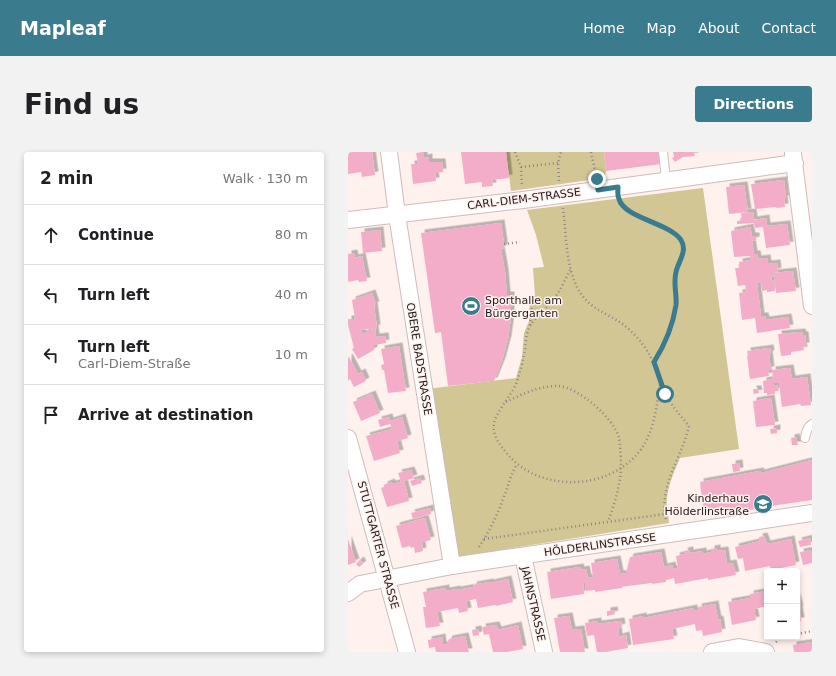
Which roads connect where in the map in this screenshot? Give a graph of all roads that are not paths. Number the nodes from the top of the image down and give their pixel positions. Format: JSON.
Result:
{"nodes":[{"id":1,"x":389,"y":152,"type":"edge"},
{"id":2,"x":663,"y":152,"type":"edge"},
{"id":3,"x":794,"y":158,"type":"edge"},
{"id":4,"x":666,"y":180,"type":"junction"},
{"id":5,"x":397,"y":215,"type":"junction"},
{"id":6,"x":348,"y":220,"type":"edge"},
{"id":7,"x":812,"y":306,"type":"edge"},
{"id":8,"x":812,"y":424,"type":"edge"},
{"id":9,"x":348,"y":438,"type":"edge"},
{"id":10,"x":805,"y":438,"type":"dead end"},
{"id":11,"x":812,"y":513,"type":"edge"},
{"id":12,"x":523,"y":556,"type":"junction"},
{"id":13,"x":452,"y":566,"type":"junction"},
{"id":14,"x":387,"y":578,"type":"junction"},
{"id":15,"x":348,"y":593,"type":"edge"},
{"id":16,"x":406,"y":652,"type":"edge"},
{"id":17,"x":544,"y":652,"type":"edge"},
{"id":18,"x":712,"y":652,"type":"edge"},
{"id":19,"x":766,"y":652,"type":"edge"}],
"edges":[{"from":1,"to":5,"type":"street","name":"OBERE BADSTRASSE"},
{"from":2,"to":4,"type":"lane"},
{"from":3,"to":4,"type":"street","name":"CARL-DIEM-STRASSE"},
{"from":3,"to":7,"type":"street"},
{"from":4,"to":5,"type":"street","name":"CARL-DIEM-STRASSE"},
{"from":5,"to":6,"type":"street","name":"CARL-DIEM-STRASSE"},
{"from":5,"to":13,"type":"street","name":"OBERE BADSTRASSE"},
{"from":8,"to":10,"type":"lane"},
{"from":9,"to":14,"type":"street","name":"STUTTGARTER STRASSE"},
{"from":11,"to":12,"type":"street","name":"HÖLDERLINSTRASSE"},
{"from":12,"to":13,"type":"street","name":"HÖLDERLINSTRASSE"},
{"from":12,"to":17,"type":"street","name":"JAHNSTRASSE"},
{"from":13,"to":14,"type":"street","name":"HÖLDERLINSTRASSE"},
{"from":14,"to":15,"type":"street","name":"HÖLDERLINSTRASSE"},
{"from":14,"to":16,"type":"street","name":"STUTTGARTER STRASSE"},
{"from":18,"to":19,"type":"street"}]}
